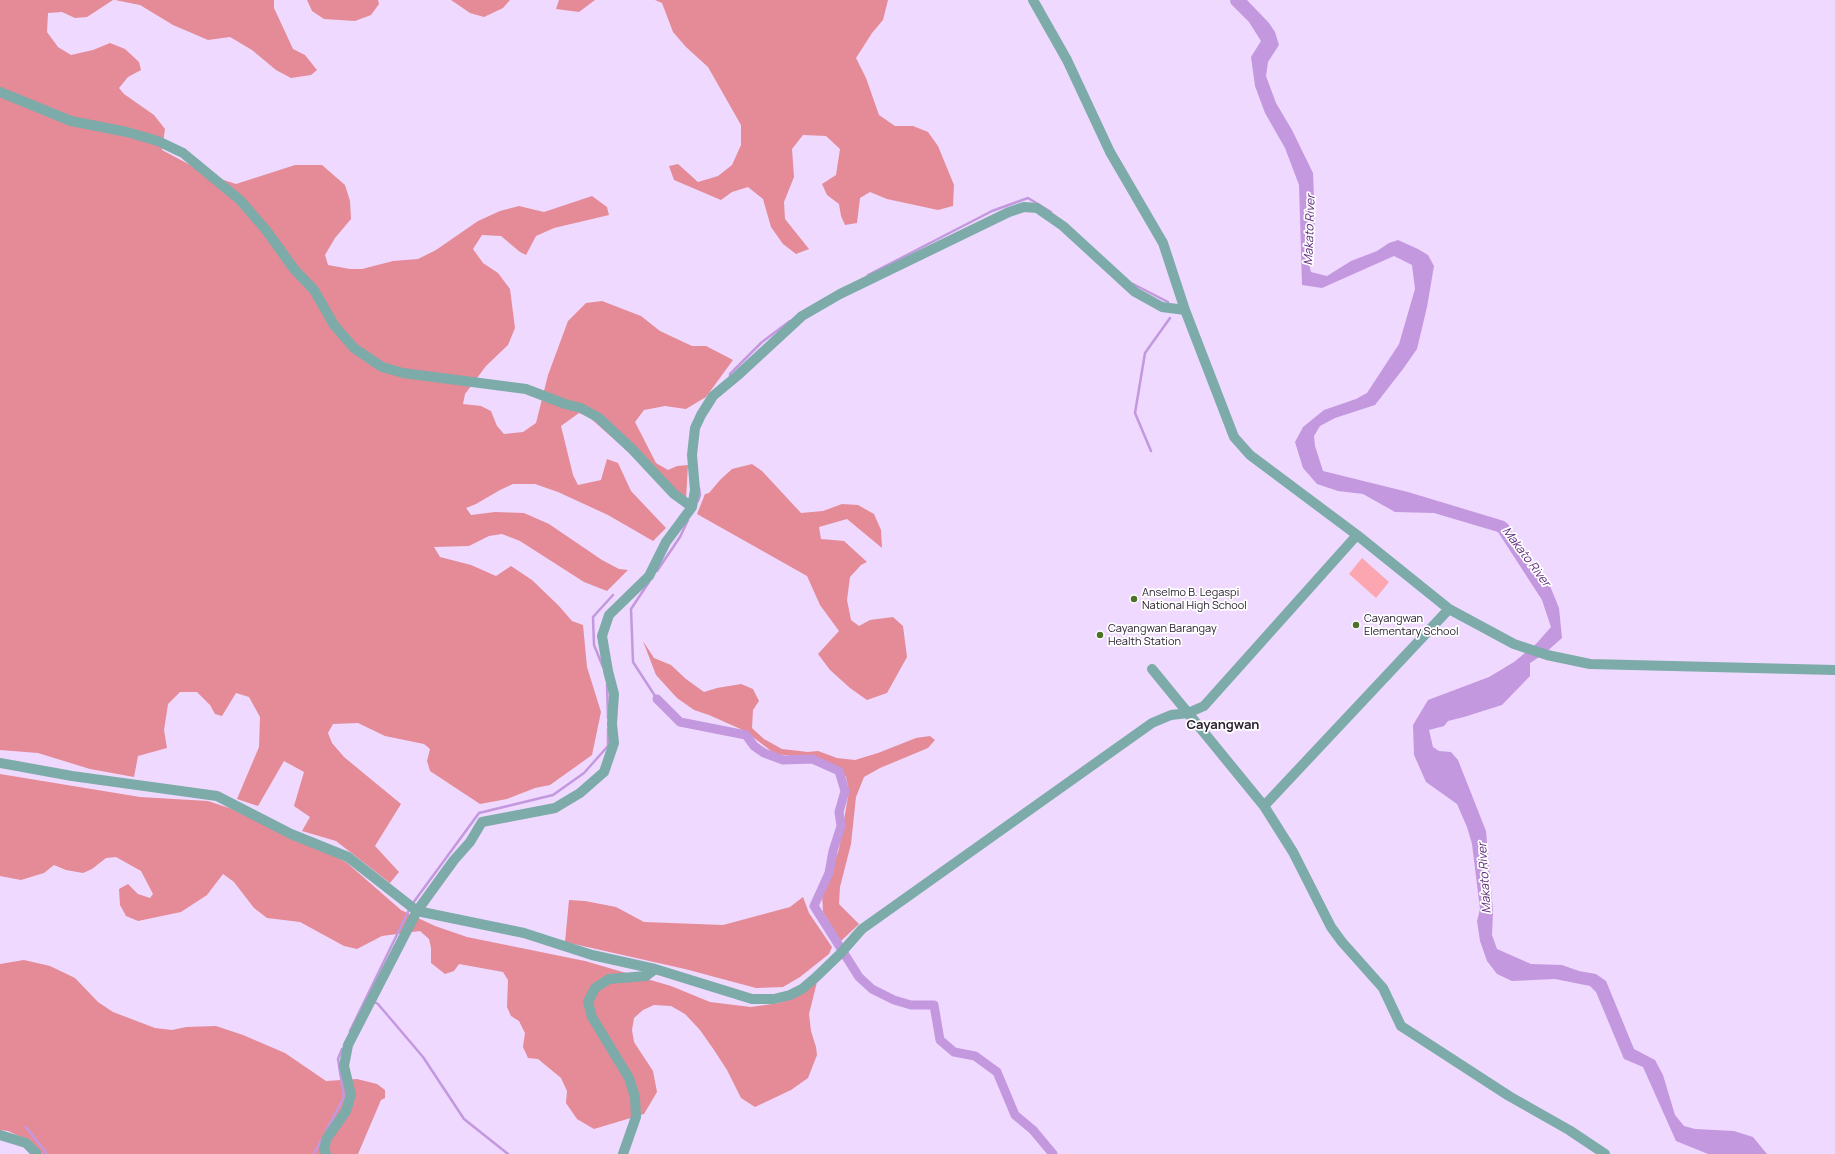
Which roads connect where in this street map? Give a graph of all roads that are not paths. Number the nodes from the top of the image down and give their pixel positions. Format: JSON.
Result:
{"nodes":[{"id":1,"x":1033,"y":0,"type":"edge"},
{"id":2,"x":0,"y":92,"type":"edge"},
{"id":3,"x":1185,"y":310,"type":"junction"},
{"id":4,"x":692,"y":507,"type":"junction"},
{"id":5,"x":1357,"y":535,"type":"junction"},
{"id":6,"x":1449,"y":609,"type":"junction"},
{"id":7,"x":1152,"y":669,"type":"dead end"},
{"id":8,"x":1835,"y":670,"type":"edge"},
{"id":9,"x":1188,"y":713,"type":"junction"},
{"id":10,"x":0,"y":763,"type":"edge"},
{"id":11,"x":1264,"y":806,"type":"junction"},
{"id":12,"x":417,"y":911,"type":"junction"},
{"id":13,"x":655,"y":969,"type":"junction"},
{"id":14,"x":0,"y":1135,"type":"edge"},
{"id":15,"x":37,"y":1154,"type":"edge"},
{"id":16,"x":326,"y":1154,"type":"edge"},
{"id":17,"x":623,"y":1154,"type":"edge"},
{"id":18,"x":1605,"y":1154,"type":"edge"}],
"edges":[{"from":1,"to":3,"type":"street"},
{"from":2,"to":4,"type":"street"},
{"from":3,"to":4,"type":"street"},
{"from":3,"to":5,"type":"street"},
{"from":4,"to":12,"type":"street"},
{"from":5,"to":6,"type":"street"},
{"from":5,"to":9,"type":"street"},
{"from":6,"to":8,"type":"street"},
{"from":6,"to":11,"type":"street"},
{"from":7,"to":9,"type":"street"},
{"from":9,"to":11,"type":"street"},
{"from":9,"to":13,"type":"street"},
{"from":10,"to":12,"type":"street"},
{"from":11,"to":18,"type":"street"},
{"from":12,"to":13,"type":"street"},
{"from":12,"to":16,"type":"street"},
{"from":13,"to":17,"type":"street"},
{"from":14,"to":15,"type":"street"}]}
